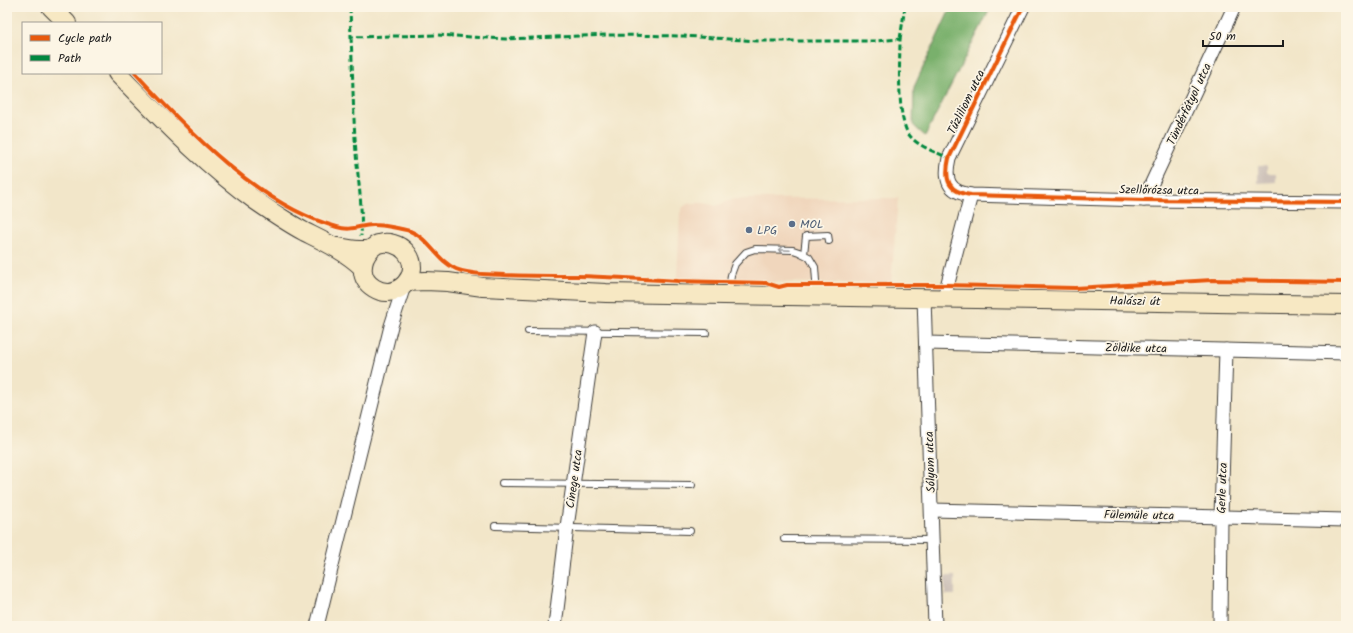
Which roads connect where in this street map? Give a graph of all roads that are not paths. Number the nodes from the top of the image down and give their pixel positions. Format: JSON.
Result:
{"nodes":[{"id":1,"x":51,"y":7,"type":"edge"},
{"id":2,"x":1023,"y":7,"type":"edge"},
{"id":3,"x":1234,"y":7,"type":"edge"},
{"id":4,"x":66,"y":22,"type":"edge"},
{"id":5,"x":118,"y":74,"type":"edge"},
{"id":6,"x":972,"y":192,"type":"junction"},
{"id":7,"x":1144,"y":200,"type":"junction"},
{"id":8,"x":1346,"y":202,"type":"edge"},
{"id":9,"x":829,"y":241,"type":"dead end"},
{"id":10,"x":334,"y":247,"type":"junction"},
{"id":11,"x":370,"y":249,"type":"junction"},
{"id":12,"x":804,"y":254,"type":"junction"},
{"id":13,"x":362,"y":267,"type":"junction"},
{"id":14,"x":408,"y":278,"type":"junction"},
{"id":15,"x":387,"y":293,"type":"junction"},
{"id":16,"x":729,"y":295,"type":"junction"},
{"id":17,"x":817,"y":296,"type":"junction"},
{"id":18,"x":924,"y":298,"type":"junction"},
{"id":19,"x":944,"y":298,"type":"junction"},
{"id":20,"x":1346,"y":304,"type":"edge"},
{"id":21,"x":392,"y":326,"type":"junction"},
{"id":22,"x":528,"y":331,"type":"dead end"},
{"id":23,"x":595,"y":332,"type":"junction"},
{"id":24,"x":706,"y":333,"type":"dead end"},
{"id":25,"x":926,"y":343,"type":"junction"},
{"id":26,"x":1226,"y":350,"type":"junction"},
{"id":27,"x":1346,"y":353,"type":"edge"},
{"id":28,"x":502,"y":483,"type":"dead end"},
{"id":29,"x":573,"y":484,"type":"junction"},
{"id":30,"x":692,"y":486,"type":"dead end"},
{"id":31,"x":932,"y":510,"type":"junction"},
{"id":32,"x":1221,"y":517,"type":"junction"},
{"id":33,"x":1346,"y":520,"type":"edge"},
{"id":34,"x":495,"y":526,"type":"dead end"},
{"id":35,"x":567,"y":528,"type":"junction"},
{"id":36,"x":690,"y":531,"type":"dead end"},
{"id":37,"x":784,"y":539,"type":"dead end"},
{"id":38,"x":933,"y":540,"type":"junction"},
{"id":39,"x":317,"y":626,"type":"edge"},
{"id":40,"x":555,"y":626,"type":"edge"},
{"id":41,"x":935,"y":626,"type":"edge"},
{"id":42,"x":1220,"y":626,"type":"edge"}],
"edges":[{"from":1,"to":4,"type":"main road"},
{"from":2,"to":6,"type":"street","name":"Tűzliliom utca"},
{"from":3,"to":7,"type":"street","name":"Tündérfátyol utca"},
{"from":5,"to":10,"type":"main road"},
{"from":6,"to":7,"type":"street","name":"Szellőrózsa utca"},
{"from":6,"to":19,"type":"street"},
{"from":7,"to":8,"type":"street","name":"Szellőrózsa utca"},
{"from":9,"to":12,"type":"lane"},
{"from":10,"to":11,"type":"main road"},
{"from":10,"to":13,"type":"main road"},
{"from":11,"to":13,"type":"main road"},
{"from":11,"to":14,"type":"main road"},
{"from":12,"to":16,"type":"lane","one_way":true},
{"from":12,"to":17,"type":"lane"},
{"from":13,"to":15,"type":"main road"},
{"from":14,"to":15,"type":"main road"},
{"from":14,"to":16,"type":"main road","name":"Halászi út"},
{"from":14,"to":21,"type":"street"},
{"from":15,"to":21,"type":"street"},
{"from":16,"to":17,"type":"main road","name":"Halászi út"},
{"from":17,"to":18,"type":"main road","name":"Halászi út"},
{"from":18,"to":19,"type":"main road","name":"Halászi út"},
{"from":18,"to":25,"type":"street","name":"Sólyom utca"},
{"from":19,"to":20,"type":"main road","name":"Halászi út"},
{"from":21,"to":39,"type":"street"},
{"from":22,"to":23,"type":"lane"},
{"from":23,"to":24,"type":"lane"},
{"from":23,"to":29,"type":"street","name":"Cinege utca"},
{"from":25,"to":26,"type":"street","name":"Zöldike utca"},
{"from":25,"to":31,"type":"street","name":"Sólyom utca"},
{"from":26,"to":27,"type":"street","name":"Zöldike utca"},
{"from":26,"to":32,"type":"street","name":"Gerle utca"},
{"from":28,"to":29,"type":"lane"},
{"from":29,"to":30,"type":"lane"},
{"from":29,"to":35,"type":"street","name":"Cinege utca"},
{"from":31,"to":32,"type":"street","name":"Fülemüle utca"},
{"from":31,"to":38,"type":"street","name":"Sólyom utca"},
{"from":32,"to":33,"type":"street","name":"Fülemüle utca"},
{"from":32,"to":42,"type":"street","name":"Gerle utca"},
{"from":34,"to":35,"type":"lane"},
{"from":35,"to":36,"type":"lane"},
{"from":35,"to":40,"type":"street","name":"Cinege utca"},
{"from":37,"to":38,"type":"lane"},
{"from":38,"to":41,"type":"street","name":"Sólyom utca"}]}
